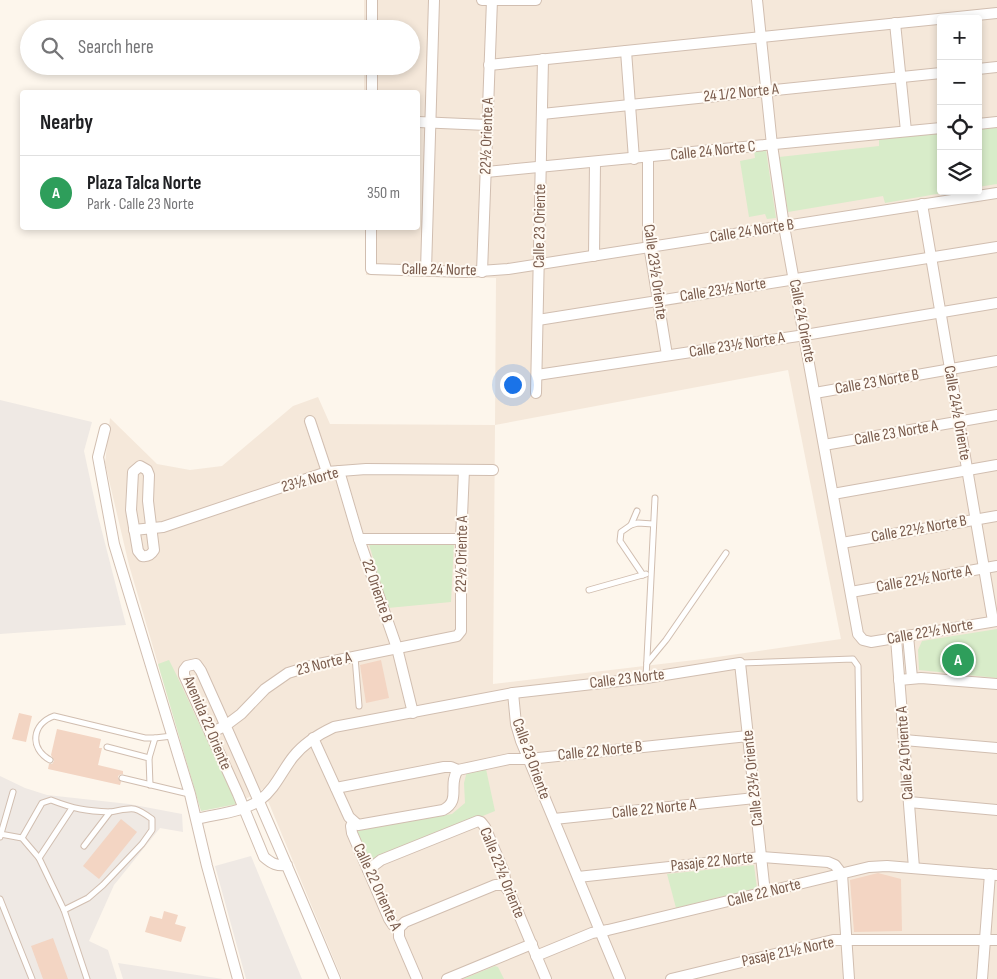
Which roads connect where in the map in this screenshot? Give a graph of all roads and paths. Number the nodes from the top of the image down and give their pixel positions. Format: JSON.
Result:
{"nodes":[{"id":1,"x":372,"y":0,"type":"edge"},
{"id":2,"x":434,"y":0,"type":"edge"},
{"id":3,"x":482,"y":0,"type":"edge"},
{"id":4,"x":492,"y":0,"type":"edge"},
{"id":5,"x":536,"y":0,"type":"edge"},
{"id":6,"x":757,"y":0,"type":"edge"},
{"id":7,"x":997,"y":13,"type":"edge"},
{"id":8,"x":372,"y":20,"type":"edge"},
{"id":9,"x":895,"y":23,"type":"junction"},
{"id":10,"x":761,"y":37,"type":"junction"},
{"id":11,"x":626,"y":51,"type":"junction"},
{"id":12,"x":543,"y":59,"type":"junction"},
{"id":13,"x":489,"y":66,"type":"junction"},
{"id":14,"x":997,"y":67,"type":"edge"},
{"id":15,"x":982,"y":69,"type":"edge"},
{"id":16,"x":937,"y":72,"type":"edge"},
{"id":17,"x":372,"y":75,"type":"edge"},
{"id":18,"x":900,"y":77,"type":"junction"},
{"id":19,"x":372,"y":90,"type":"edge"},
{"id":20,"x":766,"y":91,"type":"junction"},
{"id":21,"x":630,"y":105,"type":"junction"},
{"id":22,"x":542,"y":114,"type":"junction"},
{"id":23,"x":420,"y":122,"type":"edge"},
{"id":24,"x":997,"y":122,"type":"edge"},
{"id":25,"x":430,"y":123,"type":"junction"},
{"id":26,"x":982,"y":124,"type":"edge"},
{"id":27,"x":487,"y":125,"type":"junction"},
{"id":28,"x":937,"y":128,"type":"edge"},
{"id":29,"x":906,"y":131,"type":"junction"},
{"id":30,"x":772,"y":145,"type":"junction"},
{"id":31,"x":648,"y":157,"type":"junction"},
{"id":32,"x":634,"y":158,"type":"junction"},
{"id":33,"x":595,"y":162,"type":"junction"},
{"id":34,"x":541,"y":168,"type":"junction"},
{"id":35,"x":486,"y":172,"type":"junction"},
{"id":36,"x":997,"y":192,"type":"edge"},
{"id":37,"x":922,"y":204,"type":"junction"},
{"id":38,"x":784,"y":226,"type":"junction"},
{"id":39,"x":371,"y":230,"type":"edge"},
{"id":40,"x":649,"y":247,"type":"junction"},
{"id":41,"x":997,"y":247,"type":"edge"},
{"id":42,"x":594,"y":256,"type":"junction"},
{"id":43,"x":931,"y":258,"type":"junction"},
{"id":44,"x":539,"y":264,"type":"junction"},
{"id":45,"x":426,"y":270,"type":"junction"},
{"id":46,"x":508,"y":270,"type":"joint"},
{"id":47,"x":482,"y":272,"type":"junction"},
{"id":48,"x":794,"y":279,"type":"junction"},
{"id":49,"x":658,"y":300,"type":"junction"},
{"id":50,"x":997,"y":303,"type":"edge"},
{"id":51,"x":940,"y":312,"type":"junction"},
{"id":52,"x":538,"y":320,"type":"junction"},
{"id":53,"x":805,"y":335,"type":"junction"},
{"id":54,"x":667,"y":355,"type":"junction"},
{"id":55,"x":997,"y":361,"type":"edge"},
{"id":56,"x":950,"y":369,"type":"junction"},
{"id":57,"x":536,"y":375,"type":"junction"},
{"id":58,"x":815,"y":392,"type":"junction"},
{"id":59,"x":536,"y":393,"type":"dead end"},
{"id":60,"x":997,"y":415,"type":"edge"},
{"id":61,"x":310,"y":421,"type":"dead end"},
{"id":62,"x":959,"y":422,"type":"junction"},
{"id":63,"x":105,"y":428,"type":"dead end"},
{"id":64,"x":824,"y":446,"type":"junction"},
{"id":65,"x":997,"y":465,"type":"edge"},
{"id":66,"x":464,"y":470,"type":"junction"},
{"id":67,"x":493,"y":470,"type":"dead end"},
{"id":68,"x":967,"y":470,"type":"junction"},
{"id":69,"x":339,"y":471,"type":"junction"},
{"id":70,"x":327,"y":472,"type":"junction"},
{"id":71,"x":833,"y":494,"type":"junction"},
{"id":72,"x":655,"y":498,"type":"dead end"},
{"id":73,"x":637,"y":511,"type":"dead end"},
{"id":74,"x":997,"y":516,"type":"edge"},
{"id":75,"x":976,"y":520,"type":"junction"},
{"id":76,"x":653,"y":524,"type":"junction"},
{"id":77,"x":631,"y":525,"type":"junction"},
{"id":78,"x":150,"y":529,"type":"junction"},
{"id":79,"x":134,"y":530,"type":"junction"},
{"id":80,"x":359,"y":538,"type":"junction"},
{"id":81,"x":461,"y":539,"type":"junction"},
{"id":82,"x":842,"y":543,"type":"junction"},
{"id":83,"x":726,"y":553,"type":"dead end"},
{"id":84,"x":997,"y":566,"type":"edge"},
{"id":85,"x":984,"y":569,"type":"junction"},
{"id":86,"x":651,"y":573,"type":"junction"},
{"id":87,"x":643,"y":575,"type":"junction"},
{"id":88,"x":589,"y":590,"type":"dead end"},
{"id":89,"x":851,"y":592,"type":"junction"},
{"id":90,"x":995,"y":621,"type":"edge"},
{"id":91,"x":457,"y":636,"type":"joint"},
{"id":92,"x":908,"y":636,"type":"junction"},
{"id":93,"x":896,"y":638,"type":"junction"},
{"id":94,"x":863,"y":640,"type":"joint"},
{"id":95,"x":397,"y":648,"type":"junction"},
{"id":96,"x":356,"y":656,"type":"junction"},
{"id":97,"x":647,"y":663,"type":"junction"},
{"id":98,"x":740,"y":663,"type":"junction"},
{"id":99,"x":646,"y":678,"type":"junction"},
{"id":100,"x":912,"y":678,"type":"junction"},
{"id":101,"x":899,"y":680,"type":"junction"},
{"id":102,"x":997,"y":684,"type":"edge"},
{"id":103,"x":513,"y":693,"type":"junction"},
{"id":104,"x":359,"y":706,"type":"dead end"},
{"id":105,"x":413,"y":713,"type":"junction"},
{"id":106,"x":225,"y":726,"type":"junction"},
{"id":107,"x":210,"y":733,"type":"junction"},
{"id":108,"x":172,"y":736,"type":"junction"},
{"id":109,"x":748,"y":736,"type":"junction"},
{"id":110,"x":155,"y":738,"type":"junction"},
{"id":111,"x":313,"y":738,"type":"junction"},
{"id":112,"x":904,"y":740,"type":"junction"},
{"id":113,"x":107,"y":747,"type":"dead end"},
{"id":114,"x":997,"y":748,"type":"edge"},
{"id":115,"x":149,"y":758,"type":"junction"},
{"id":116,"x":529,"y":759,"type":"junction"},
{"id":117,"x":50,"y":760,"type":"dead end"},
{"id":118,"x":458,"y":770,"type":"junction"},
{"id":119,"x":122,"y":778,"type":"dead end"},
{"id":120,"x":150,"y":785,"type":"junction"},
{"id":121,"x":336,"y":788,"type":"junction"},
{"id":122,"x":13,"y":792,"type":"dead end"},
{"id":123,"x":190,"y":794,"type":"junction"},
{"id":124,"x":755,"y":798,"type":"junction"},
{"id":125,"x":860,"y":799,"type":"dead end"},
{"id":126,"x":260,"y":800,"type":"junction"},
{"id":127,"x":909,"y":802,"type":"junction"},
{"id":128,"x":244,"y":807,"type":"junction"},
{"id":129,"x":72,"y":808,"type":"junction"},
{"id":130,"x":997,"y":810,"type":"edge"},
{"id":131,"x":110,"y":812,"type":"junction"},
{"id":132,"x":196,"y":818,"type":"junction"},
{"id":133,"x":554,"y":819,"type":"junction"},
{"id":134,"x":353,"y":822,"type":"junction"},
{"id":135,"x":0,"y":835,"type":"edge"},
{"id":136,"x":22,"y":838,"type":"junction"},
{"id":137,"x":84,"y":846,"type":"dead end"},
{"id":138,"x":761,"y":857,"type":"junction"},
{"id":139,"x":38,"y":858,"type":"junction"},
{"id":140,"x":287,"y":864,"type":"junction"},
{"id":141,"x":914,"y":868,"type":"junction"},
{"id":142,"x":368,"y":870,"type":"junction"},
{"id":143,"x":842,"y":874,"type":"junction"},
{"id":144,"x":994,"y":874,"type":"edge"},
{"id":145,"x":578,"y":877,"type":"junction"},
{"id":146,"x":504,"y":885,"type":"junction"},
{"id":147,"x":765,"y":893,"type":"junction"},
{"id":148,"x":0,"y":899,"type":"edge"},
{"id":149,"x":64,"y":910,"type":"junction"},
{"id":150,"x":399,"y":928,"type":"junction"},
{"id":151,"x":600,"y":932,"type":"junction"},
{"id":152,"x":985,"y":939,"type":"junction"},
{"id":153,"x":846,"y":940,"type":"junction"},
{"id":154,"x":997,"y":940,"type":"edge"},
{"id":155,"x":532,"y":944,"type":"junction"},
{"id":156,"x":536,"y":956,"type":"junction"},
{"id":157,"x":32,"y":979,"type":"edge"},
{"id":158,"x":87,"y":979,"type":"edge"},
{"id":159,"x":238,"y":979,"type":"edge"},
{"id":160,"x":335,"y":979,"type":"edge"},
{"id":161,"x":417,"y":979,"type":"edge"},
{"id":162,"x":447,"y":979,"type":"edge"},
{"id":163,"x":546,"y":979,"type":"edge"},
{"id":164,"x":620,"y":979,"type":"edge"},
{"id":165,"x":671,"y":979,"type":"edge"},
{"id":166,"x":848,"y":979,"type":"edge"},
{"id":167,"x":982,"y":979,"type":"edge"}],
"edges":[{"from":1,"to":8,"type":"street"},
{"from":2,"to":25,"type":"street"},
{"from":3,"to":4,"type":"street"},
{"from":4,"to":5,"type":"street"},
{"from":4,"to":13,"type":"street","name":"22½ Oriente A"},
{"from":6,"to":10,"type":"street","name":"Calle 24 Oriente"},
{"from":7,"to":9,"type":"street"},
{"from":9,"to":10,"type":"street"},
{"from":9,"to":18,"type":"street"},
{"from":10,"to":11,"type":"street"},
{"from":10,"to":20,"type":"street","name":"Calle 24 Oriente"},
{"from":11,"to":12,"type":"street"},
{"from":11,"to":21,"type":"street"},
{"from":12,"to":13,"type":"street"},
{"from":12,"to":22,"type":"street","name":"Calle 23 Oriente"},
{"from":13,"to":27,"type":"street","name":"22½ Oriente A"},
{"from":14,"to":15,"type":"street"},
{"from":16,"to":18,"type":"street","name":"24 1/2 Norte A"},
{"from":17,"to":19,"type":"street"},
{"from":18,"to":20,"type":"street","name":"24 1/2 Norte A"},
{"from":18,"to":29,"type":"street"},
{"from":20,"to":21,"type":"street","name":"24 1/2 Norte A"},
{"from":20,"to":30,"type":"street","name":"Calle 24 Oriente"},
{"from":21,"to":22,"type":"street","name":"24 1/2 Norte A"},
{"from":21,"to":32,"type":"street"},
{"from":22,"to":34,"type":"street","name":"Calle 23 Oriente"},
{"from":23,"to":25,"type":"street"},
{"from":24,"to":26,"type":"street"},
{"from":25,"to":27,"type":"street"},
{"from":25,"to":45,"type":"street"},
{"from":27,"to":35,"type":"street","name":"22½ Oriente A"},
{"from":28,"to":29,"type":"street","name":"Calle 24 Norte C"},
{"from":29,"to":30,"type":"street","name":"Calle 24 Norte C"},
{"from":30,"to":31,"type":"street","name":"Calle 24 Norte C"},
{"from":30,"to":38,"type":"street","name":"Calle 24 Oriente"},
{"from":31,"to":32,"type":"street","name":"Calle 24 Norte C"},
{"from":31,"to":40,"type":"street","name":"Calle 23½ Oriente"},
{"from":32,"to":33,"type":"street","name":"Calle 24 Norte C"},
{"from":33,"to":34,"type":"street","name":"Calle 24 Norte C"},
{"from":33,"to":42,"type":"street"},
{"from":34,"to":35,"type":"street","name":"Calle 24 Norte C"},
{"from":34,"to":44,"type":"street","name":"Calle 23 Oriente"},
{"from":35,"to":47,"type":"street","name":"22½ Oriente A"},
{"from":36,"to":37,"type":"street","name":"Calle 24 Norte B"},
{"from":37,"to":38,"type":"street","name":"Calle 24 Norte B"},
{"from":37,"to":43,"type":"street","name":"Calle 24½ Oriente"},
{"from":38,"to":40,"type":"street","name":"Calle 24 Norte B"},
{"from":38,"to":48,"type":"street","name":"Calle 24 Oriente"},
{"from":39,"to":45,"type":"street","name":"Calle 24 Norte"},
{"from":40,"to":42,"type":"street","name":"Calle 24 Norte B"},
{"from":40,"to":49,"type":"street","name":"Calle 23½ Oriente"},
{"from":41,"to":43,"type":"street","name":"Calle 23½ Norte"},
{"from":42,"to":44,"type":"street","name":"Calle 24 Norte B"},
{"from":43,"to":48,"type":"street","name":"Calle 23½ Norte"},
{"from":43,"to":51,"type":"street","name":"Calle 24½ Oriente"},
{"from":44,"to":46,"type":"street","name":"Calle 24 Norte B"},
{"from":44,"to":52,"type":"street","name":"Calle 23 Oriente"},
{"from":45,"to":47,"type":"street","name":"Calle 24 Norte"},
{"from":46,"to":47,"type":"street","name":"Calle 24 Norte"},
{"from":48,"to":49,"type":"street","name":"Calle 23½ Norte"},
{"from":48,"to":53,"type":"street","name":"Calle 24 Oriente"},
{"from":49,"to":52,"type":"street","name":"Calle 23½ Norte"},
{"from":49,"to":54,"type":"street","name":"Calle 23½ Oriente"},
{"from":50,"to":51,"type":"street","name":"Calle 23½ Norte A"},
{"from":51,"to":53,"type":"street","name":"Calle 23½ Norte A"},
{"from":51,"to":56,"type":"street","name":"Calle 24½ Oriente"},
{"from":52,"to":57,"type":"street","name":"Calle 23 Oriente"},
{"from":53,"to":54,"type":"street","name":"Calle 23½ Norte A"},
{"from":53,"to":58,"type":"street","name":"Calle 24 Oriente"},
{"from":54,"to":57,"type":"street","name":"Calle 23½ Norte A"},
{"from":55,"to":56,"type":"street","name":"Calle 23 Norte B"},
{"from":56,"to":58,"type":"street","name":"Calle 23 Norte B"},
{"from":56,"to":62,"type":"street","name":"Calle 24½ Oriente"},
{"from":57,"to":59,"type":"street","name":"Calle 23 Oriente"},
{"from":58,"to":64,"type":"street","name":"Calle 24 Oriente"},
{"from":60,"to":62,"type":"street","name":"Calle 23 Norte A"},
{"from":61,"to":70,"type":"street"},
{"from":62,"to":64,"type":"street","name":"Calle 23 Norte A"},
{"from":62,"to":68,"type":"street","name":"Calle 24½ Oriente"},
{"from":63,"to":108,"type":"street"},
{"from":64,"to":71,"type":"street","name":"Calle 24 Oriente"},
{"from":65,"to":68,"type":"street"},
{"from":66,"to":67,"type":"street","name":"23½ Norte"},
{"from":66,"to":69,"type":"street","name":"23½ Norte"},
{"from":66,"to":81,"type":"street","name":"22½ Oriente A"},
{"from":68,"to":71,"type":"street"},
{"from":68,"to":75,"type":"street","name":"Calle 24½ Oriente"},
{"from":69,"to":70,"type":"street","name":"23½ Norte"},
{"from":69,"to":80,"type":"street","name":"22 Oriente B"},
{"from":70,"to":78,"type":"street","name":"23½ Norte"},
{"from":71,"to":82,"type":"street","name":"Calle 24 Oriente"},
{"from":72,"to":76,"type":"lane"},
{"from":73,"to":77,"type":"lane"},
{"from":74,"to":75,"type":"street","name":"Calle 22½ Norte B"},
{"from":75,"to":82,"type":"street","name":"Calle 22½ Norte B"},
{"from":75,"to":85,"type":"street","name":"Calle 24½ Oriente"},
{"from":76,"to":77,"type":"lane"},
{"from":76,"to":86,"type":"lane"},
{"from":77,"to":87,"type":"lane"},
{"from":78,"to":79,"type":"street","name":"23½ Norte"},
{"from":78,"to":79,"type":"street"},
{"from":78,"to":79,"type":"street"},
{"from":80,"to":81,"type":"street"},
{"from":80,"to":95,"type":"street","name":"22 Oriente B"},
{"from":81,"to":91,"type":"street","name":"22½ Oriente A"},
{"from":82,"to":89,"type":"street","name":"Calle 24 Oriente"},
{"from":83,"to":97,"type":"lane"},
{"from":84,"to":85,"type":"street","name":"Calle 22½ Norte A"},
{"from":85,"to":89,"type":"street","name":"Calle 22½ Norte A"},
{"from":85,"to":90,"type":"street","name":"Calle 24½ Oriente"},
{"from":86,"to":87,"type":"lane"},
{"from":86,"to":97,"type":"lane"},
{"from":87,"to":88,"type":"lane"},
{"from":89,"to":94,"type":"street","name":"Calle 24 Oriente"},
{"from":90,"to":92,"type":"street","name":"Calle 22½ Norte"},
{"from":91,"to":95,"type":"street","name":"23 Norte A"},
{"from":92,"to":93,"type":"street","name":"Calle 22½ Norte"},
{"from":92,"to":100,"type":"street"},
{"from":93,"to":94,"type":"street","name":"Calle 22½ Norte"},
{"from":93,"to":101,"type":"street","name":"Calle 24 Oriente A"},
{"from":95,"to":96,"type":"street","name":"23 Norte A"},
{"from":95,"to":105,"type":"street","name":"22 Oriente B"},
{"from":96,"to":104,"type":"lane"},
{"from":96,"to":106,"type":"street","name":"23 Norte A"},
{"from":97,"to":99,"type":"lane"},
{"from":98,"to":99,"type":"street","name":"Calle 23 Norte"},
{"from":98,"to":109,"type":"street","name":"Calle 23½ Oriente"},
{"from":98,"to":125,"type":"lane"},
{"from":99,"to":103,"type":"street","name":"Calle 23 Norte"},
{"from":100,"to":101,"type":"street"},
{"from":100,"to":102,"type":"street"},
{"from":101,"to":112,"type":"street","name":"Calle 24 Oriente A"},
{"from":103,"to":105,"type":"street"},
{"from":103,"to":116,"type":"street","name":"Calle 23 Oriente"},
{"from":105,"to":111,"type":"street"},
{"from":106,"to":107,"type":"street","name":"23 Norte A"},
{"from":106,"to":107,"type":"street","name":"Avenida 22 Oriente"},
{"from":106,"to":126,"type":"street","name":"Avenida 22 Oriente"},
{"from":107,"to":128,"type":"street","name":"Avenida 22 Oriente"},
{"from":108,"to":110,"type":"lane"},
{"from":108,"to":123,"type":"street"},
{"from":109,"to":116,"type":"street","name":"Calle 22 Norte B"},
{"from":109,"to":124,"type":"street","name":"Calle 23½ Oriente"},
{"from":110,"to":115,"type":"lane"},
{"from":110,"to":117,"type":"lane"},
{"from":111,"to":121,"type":"street","name":"Calle 22 Oriente A"},
{"from":111,"to":126,"type":"street"},
{"from":112,"to":114,"type":"street"},
{"from":112,"to":127,"type":"street","name":"Calle 24 Oriente A"},
{"from":113,"to":115,"type":"lane"},
{"from":115,"to":120,"type":"lane"},
{"from":116,"to":118,"type":"street","name":"Calle 22 Norte B"},
{"from":116,"to":133,"type":"street","name":"Calle 23 Oriente"},
{"from":118,"to":121,"type":"street","name":"Calle 22 Norte B"},
{"from":118,"to":134,"type":"street"},
{"from":119,"to":120,"type":"lane"},
{"from":120,"to":123,"type":"lane"},
{"from":121,"to":134,"type":"street","name":"Calle 22 Oriente A"},
{"from":122,"to":135,"type":"lane"},
{"from":123,"to":132,"type":"street"},
{"from":124,"to":133,"type":"street","name":"Calle 22 Norte A"},
{"from":124,"to":138,"type":"street","name":"Calle 23½ Oriente"},
{"from":126,"to":128,"type":"street"},
{"from":126,"to":140,"type":"street","name":"Avenida 22 Oriente"},
{"from":127,"to":130,"type":"street"},
{"from":127,"to":141,"type":"street","name":"Calle 24 Oriente A"},
{"from":128,"to":132,"type":"street"},
{"from":128,"to":140,"type":"street","name":"Avenida 22 Oriente"},
{"from":129,"to":131,"type":"lane"},
{"from":129,"to":136,"type":"lane"},
{"from":129,"to":139,"type":"lane"},
{"from":131,"to":137,"type":"lane"},
{"from":131,"to":149,"type":"lane"},
{"from":132,"to":159,"type":"street"},
{"from":133,"to":145,"type":"street","name":"Calle 23 Oriente"},
{"from":134,"to":142,"type":"street","name":"Calle 22 Oriente A"},
{"from":135,"to":136,"type":"lane"},
{"from":136,"to":139,"type":"lane"},
{"from":138,"to":143,"type":"street","name":"Pasaje 22 Norte"},
{"from":138,"to":145,"type":"street","name":"Pasaje 22 Norte"},
{"from":138,"to":147,"type":"street","name":"Calle 23½ Oriente"},
{"from":139,"to":149,"type":"lane"},
{"from":140,"to":160,"type":"street","name":"Avenida 22 Oriente"},
{"from":141,"to":143,"type":"street","name":"Calle 22 Norte"},
{"from":141,"to":144,"type":"street","name":"Calle 22 Norte"},
{"from":142,"to":146,"type":"street","name":"Calle 22½ Oriente"},
{"from":142,"to":150,"type":"street","name":"Calle 22 Oriente A"},
{"from":143,"to":147,"type":"street","name":"Calle 22 Norte"},
{"from":143,"to":153,"type":"street"},
{"from":144,"to":152,"type":"street"},
{"from":145,"to":151,"type":"street","name":"Calle 23 Oriente"},
{"from":146,"to":150,"type":"street"},
{"from":146,"to":155,"type":"street","name":"Calle 22½ Oriente"},
{"from":147,"to":151,"type":"street","name":"Calle 22 Norte"},
{"from":148,"to":157,"type":"lane"},
{"from":149,"to":158,"type":"lane"},
{"from":150,"to":161,"type":"street","name":"Calle 22 Oriente A"},
{"from":151,"to":156,"type":"street","name":"Calle 22 Norte"},
{"from":151,"to":164,"type":"street","name":"Calle 23 Oriente"},
{"from":152,"to":153,"type":"street","name":"Pasaje 21½ Norte"},
{"from":152,"to":154,"type":"street","name":"Pasaje 21½ Norte"},
{"from":152,"to":167,"type":"street"},
{"from":153,"to":165,"type":"street","name":"Pasaje 21½ Norte"},
{"from":153,"to":166,"type":"street"},
{"from":155,"to":156,"type":"street","name":"Calle 22½ Oriente"},
{"from":155,"to":162,"type":"street"},
{"from":156,"to":163,"type":"street","name":"Calle 22½ Oriente"}]}
